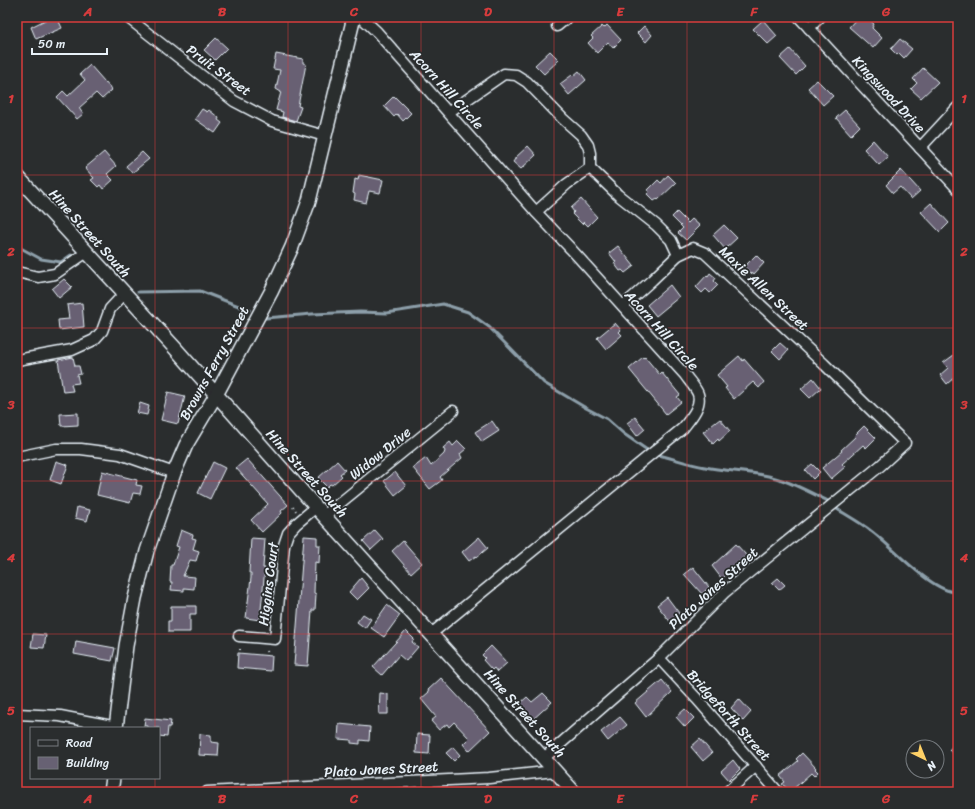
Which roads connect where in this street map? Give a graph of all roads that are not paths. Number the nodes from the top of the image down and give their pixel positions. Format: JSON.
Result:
{"nodes":[{"id":1,"x":127,"y":17,"type":"edge"},
{"id":2,"x":354,"y":17,"type":"edge"},
{"id":3,"x":360,"y":17,"type":"edge"},
{"id":4,"x":568,"y":17,"type":"edge"},
{"id":5,"x":799,"y":17,"type":"edge"},
{"id":6,"x":820,"y":17,"type":"edge"},
{"id":7,"x":557,"y":26,"type":"dead end"},
{"id":8,"x":809,"y":28,"type":"junction"},
{"id":9,"x":958,"y":107,"type":"edge"},
{"id":10,"x":449,"y":112,"type":"junction"},
{"id":11,"x":325,"y":136,"type":"junction"},
{"id":12,"x":920,"y":148,"type":"junction"},
{"id":13,"x":590,"y":168,"type":"junction"},
{"id":14,"x":17,"y":176,"type":"edge"},
{"id":15,"x":958,"y":189,"type":"edge"},
{"id":16,"x":536,"y":212,"type":"junction"},
{"id":17,"x":87,"y":252,"type":"junction"},
{"id":18,"x":678,"y":255,"type":"junction"},
{"id":19,"x":17,"y":272,"type":"edge"},
{"id":20,"x":124,"y":294,"type":"junction"},
{"id":21,"x":623,"y":306,"type":"junction"},
{"id":22,"x":17,"y":360,"type":"edge"},
{"id":23,"x":216,"y":395,"type":"junction"},
{"id":24,"x":453,"y":411,"type":"dead end"},
{"id":25,"x":905,"y":443,"type":"joint"},
{"id":26,"x":17,"y":457,"type":"edge"},
{"id":27,"x":174,"y":473,"type":"junction"},
{"id":28,"x":320,"y":511,"type":"junction"},
{"id":29,"x":431,"y":634,"type":"junction"},
{"id":30,"x":239,"y":636,"type":"dead end"},
{"id":31,"x":659,"y":658,"type":"junction"},
{"id":32,"x":17,"y":714,"type":"edge"},
{"id":33,"x":117,"y":727,"type":"edge"},
{"id":34,"x":544,"y":758,"type":"junction"},
{"id":35,"x":756,"y":766,"type":"junction"},
{"id":36,"x":555,"y":771,"type":"junction"},
{"id":37,"x":112,"y":779,"type":"edge"},
{"id":38,"x":111,"y":792,"type":"edge"},
{"id":39,"x":207,"y":792,"type":"edge"},
{"id":40,"x":574,"y":792,"type":"edge"},
{"id":41,"x":727,"y":792,"type":"edge"},
{"id":42,"x":778,"y":792,"type":"edge"}],
"edges":[{"from":1,"to":11,"type":"street","name":"Pruit Street"},
{"from":2,"to":11,"type":"street","name":"Browns Ferry Street"},
{"from":3,"to":10,"type":"street","name":"Acorn Hill Circle"},
{"from":4,"to":7,"type":"street"},
{"from":5,"to":8,"type":"street","name":"Kingswood Drive"},
{"from":6,"to":8,"type":"street"},
{"from":8,"to":12,"type":"street","name":"Kingswood Drive"},
{"from":9,"to":12,"type":"street"},
{"from":10,"to":13,"type":"street"},
{"from":10,"to":16,"type":"street","name":"Acorn Hill Circle"},
{"from":11,"to":23,"type":"street","name":"Browns Ferry Street"},
{"from":12,"to":15,"type":"street","name":"Kingswood Drive"},
{"from":13,"to":16,"type":"street"},
{"from":13,"to":18,"type":"street"},
{"from":14,"to":17,"type":"street","name":"Hine Street South"},
{"from":16,"to":21,"type":"street","name":"Acorn Hill Circle"},
{"from":17,"to":19,"type":"street"},
{"from":17,"to":20,"type":"street","name":"Hine Street South"},
{"from":18,"to":21,"type":"street"},
{"from":18,"to":25,"type":"street","name":"Maxie Allen Street"},
{"from":20,"to":22,"type":"street"},
{"from":20,"to":23,"type":"street","name":"Hine Street South"},
{"from":21,"to":29,"type":"street","name":"Acorn Hill Circle"},
{"from":23,"to":27,"type":"street","name":"Browns Ferry Street"},
{"from":23,"to":28,"type":"street","name":"Hine Street South"},
{"from":24,"to":28,"type":"street","name":"Widow Drive"},
{"from":25,"to":31,"type":"street","name":"Plato Jones Street"},
{"from":26,"to":27,"type":"street"},
{"from":27,"to":33,"type":"street","name":"Browns Ferry Street"},
{"from":28,"to":29,"type":"street","name":"Hine Street South"},
{"from":28,"to":30,"type":"street","name":"Higgins Court"},
{"from":29,"to":34,"type":"street","name":"Hine Street South"},
{"from":31,"to":34,"type":"street","name":"Plato Jones Street"},
{"from":31,"to":35,"type":"street","name":"Bridgeforth Street"},
{"from":32,"to":33,"type":"street"},
{"from":34,"to":36,"type":"street","name":"Hine Street South"},
{"from":35,"to":41,"type":"street"},
{"from":35,"to":42,"type":"street","name":"Bridgeforth Street"},
{"from":36,"to":39,"type":"street","name":"Plato Jones Street"},
{"from":36,"to":40,"type":"street","name":"Hine Street South"},
{"from":37,"to":38,"type":"street"}]}
